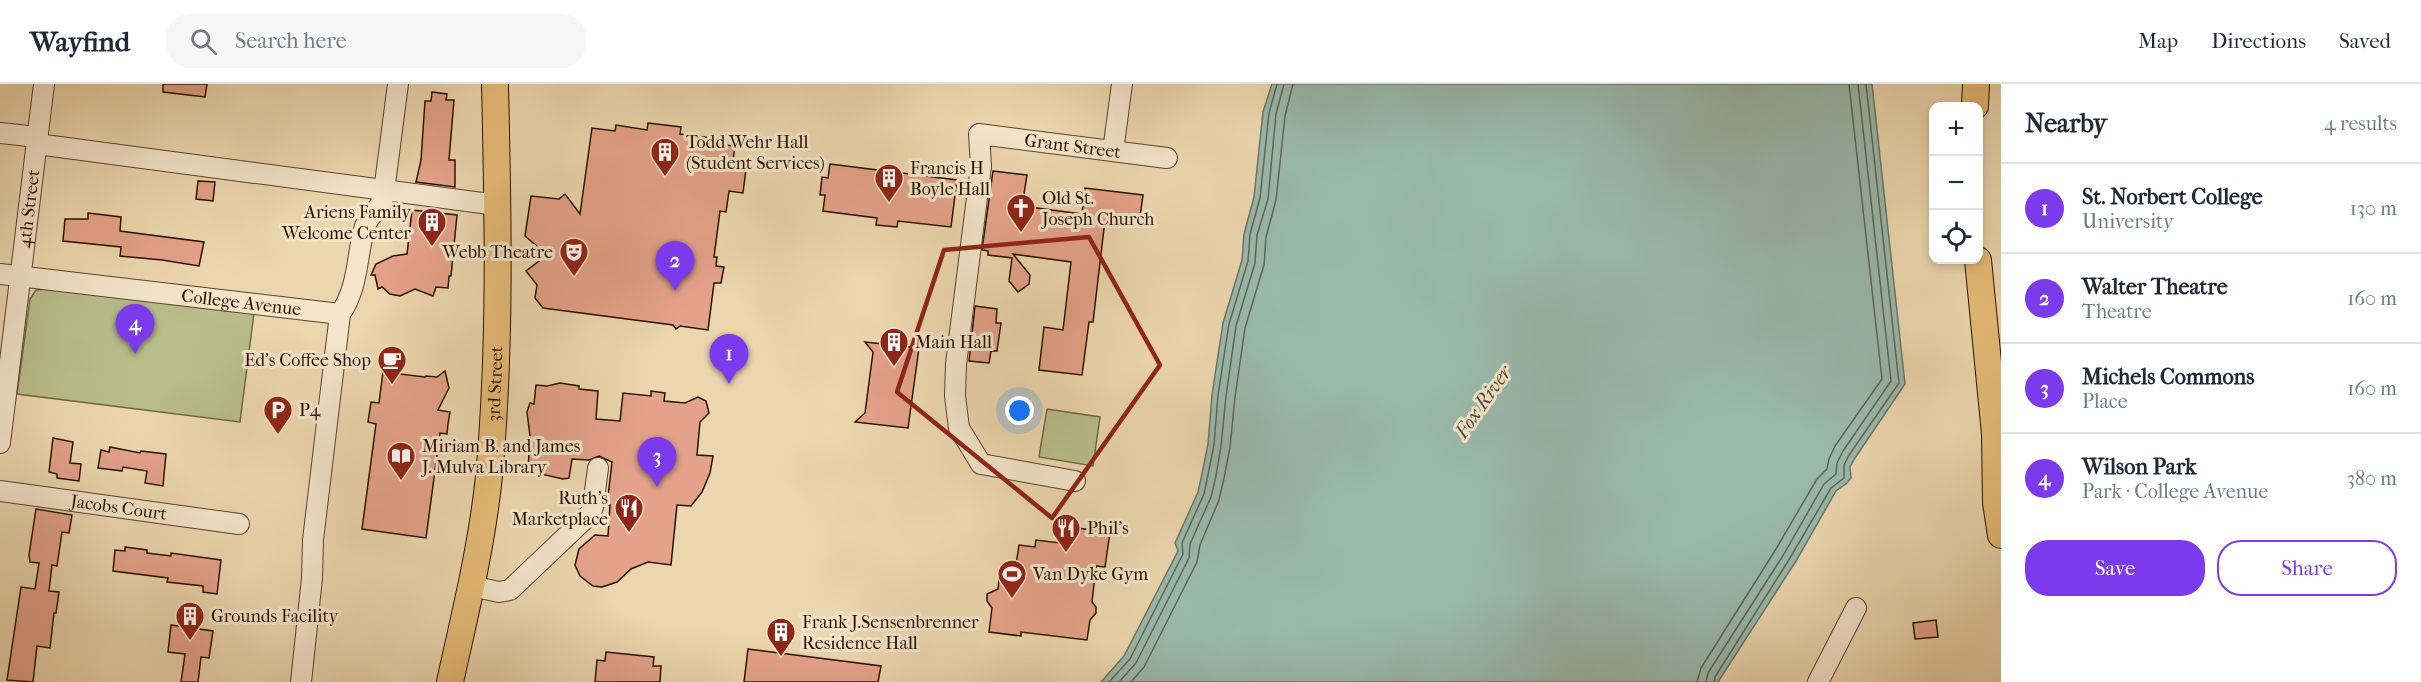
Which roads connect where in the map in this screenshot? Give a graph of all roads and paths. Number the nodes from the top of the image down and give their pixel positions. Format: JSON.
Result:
{"nodes":[{"id":1,"x":44,"y":84,"type":"edge"},
{"id":2,"x":398,"y":84,"type":"edge"},
{"id":3,"x":495,"y":84,"type":"edge"},
{"id":4,"x":1122,"y":84,"type":"edge"},
{"id":5,"x":1976,"y":84,"type":"edge"},
{"id":6,"x":1975,"y":102,"type":"edge"},
{"id":7,"x":0,"y":133,"type":"edge"},
{"id":8,"x":37,"y":141,"type":"junction"},
{"id":9,"x":1113,"y":151,"type":"junction"},
{"id":10,"x":1167,"y":158,"type":"dead end"},
{"id":11,"x":385,"y":191,"type":"junction"},
{"id":12,"x":497,"y":205,"type":"junction"},
{"id":13,"x":1978,"y":264,"type":"edge"},
{"id":14,"x":0,"y":274,"type":"edge"},
{"id":15,"x":22,"y":278,"type":"junction"},
{"id":16,"x":340,"y":314,"type":"junction"},
{"id":17,"x":0,"y":443,"type":"edge"},
{"id":18,"x":1998,"y":443,"type":"edge"},
{"id":19,"x":598,"y":468,"type":"dead end"},
{"id":20,"x":1075,"y":480,"type":"dead end"},
{"id":21,"x":0,"y":491,"type":"edge"},
{"id":22,"x":239,"y":524,"type":"dead end"},
{"id":23,"x":2001,"y":535,"type":"edge"},
{"id":24,"x":471,"y":586,"type":"junction"},
{"id":25,"x":1856,"y":608,"type":"dead end"},
{"id":26,"x":301,"y":682,"type":"edge"},
{"id":27,"x":450,"y":682,"type":"edge"},
{"id":28,"x":1818,"y":682,"type":"edge"}],
"edges":[{"from":1,"to":8,"type":"street","name":"4th Street"},
{"from":2,"to":11,"type":"street"},
{"from":3,"to":12,"type":"main road","name":"3rd Street"},
{"from":4,"to":9,"type":"street"},
{"from":5,"to":6,"type":"main road"},
{"from":7,"to":8,"type":"street"},
{"from":8,"to":11,"type":"street"},
{"from":8,"to":15,"type":"street","name":"4th Street"},
{"from":9,"to":10,"type":"street","name":"Grant Street"},
{"from":9,"to":20,"type":"street","name":"Grant Street"},
{"from":11,"to":12,"type":"street"},
{"from":11,"to":16,"type":"street"},
{"from":12,"to":24,"type":"main road","name":"3rd Street"},
{"from":13,"to":18,"type":"main road"},
{"from":14,"to":15,"type":"street","name":"College Avenue"},
{"from":15,"to":16,"type":"street","name":"College Avenue"},
{"from":15,"to":17,"type":"street","name":"4th Street"},
{"from":16,"to":26,"type":"street"},
{"from":18,"to":23,"type":"main road"},
{"from":19,"to":24,"type":"street"},
{"from":21,"to":22,"type":"street","name":"Jacobs Court"},
{"from":24,"to":27,"type":"main road","name":"3rd Street"},
{"from":25,"to":28,"type":"street"}]}
